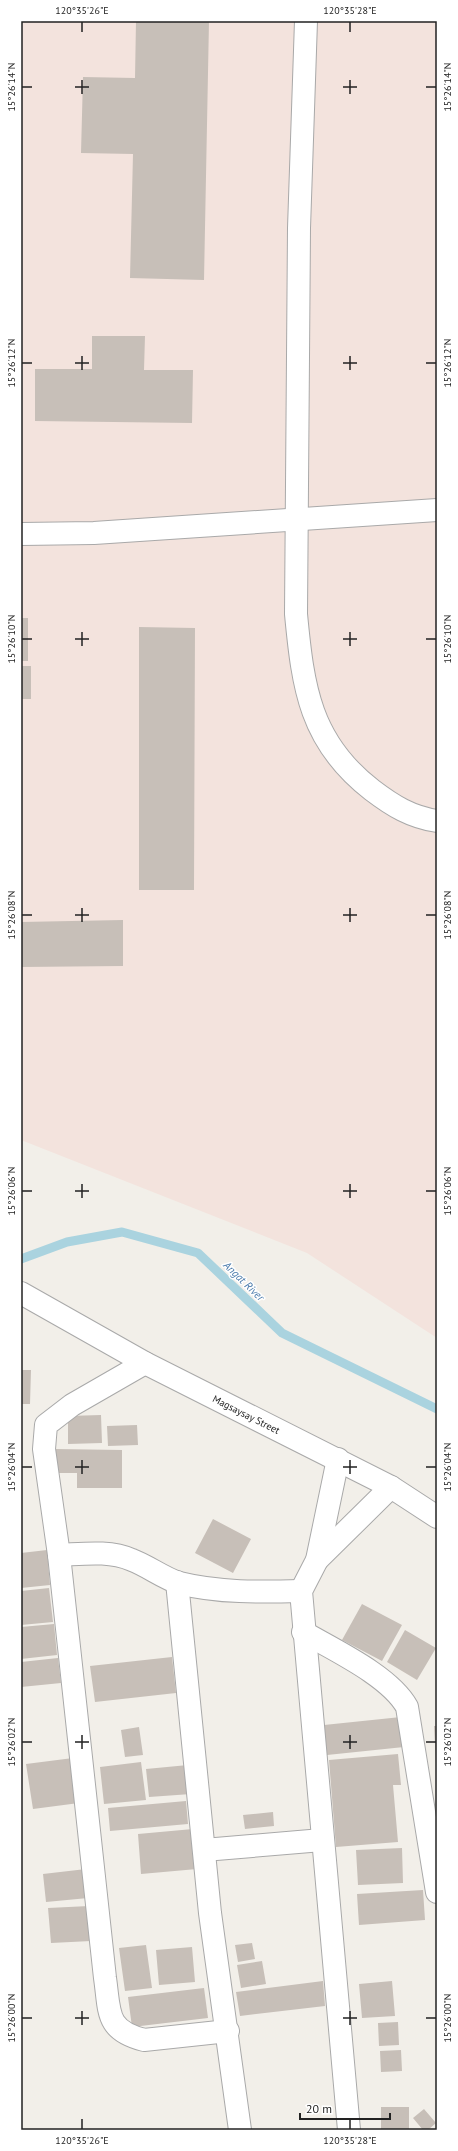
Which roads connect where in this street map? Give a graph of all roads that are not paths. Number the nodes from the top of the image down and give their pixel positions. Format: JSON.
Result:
{"nodes":[{"id":1,"x":306,"y":21,"type":"edge"},
{"id":2,"x":437,"y":510,"type":"edge"},
{"id":3,"x":296,"y":518,"type":"junction"},
{"id":4,"x":21,"y":534,"type":"edge"},
{"id":5,"x":437,"y":821,"type":"edge"},
{"id":6,"x":21,"y":1293,"type":"edge"},
{"id":7,"x":145,"y":1363,"type":"junction"},
{"id":8,"x":338,"y":1459,"type":"junction"},
{"id":9,"x":391,"y":1487,"type":"junction"},
{"id":10,"x":437,"y":1517,"type":"edge"},
{"id":11,"x":59,"y":1555,"type":"junction"},
{"id":12,"x":317,"y":1560,"type":"junction"},
{"id":13,"x":177,"y":1582,"type":"junction"},
{"id":14,"x":301,"y":1591,"type":"junction"},
{"id":15,"x":303,"y":1632,"type":"junction"},
{"id":16,"x":322,"y":1840,"type":"junction"},
{"id":17,"x":204,"y":1850,"type":"junction"},
{"id":18,"x":437,"y":1892,"type":"edge"},
{"id":19,"x":228,"y":2031,"type":"junction"},
{"id":20,"x":240,"y":2130,"type":"edge"},
{"id":21,"x":349,"y":2130,"type":"edge"}],
"edges":[{"from":1,"to":3,"type":"street"},
{"from":2,"to":3,"type":"street"},
{"from":3,"to":4,"type":"street"},
{"from":3,"to":5,"type":"street"},
{"from":6,"to":7,"type":"street","name":"Magsaysay Street"},
{"from":7,"to":8,"type":"street","name":"Magsaysay Street"},
{"from":7,"to":11,"type":"street"},
{"from":8,"to":9,"type":"street","name":"Magsaysay Street"},
{"from":8,"to":12,"type":"street"},
{"from":9,"to":10,"type":"street","name":"Magsaysay Street"},
{"from":9,"to":12,"type":"street"},
{"from":11,"to":13,"type":"street"},
{"from":11,"to":19,"type":"street"},
{"from":12,"to":14,"type":"street"},
{"from":13,"to":14,"type":"street"},
{"from":13,"to":17,"type":"street"},
{"from":14,"to":15,"type":"street"},
{"from":15,"to":16,"type":"street"},
{"from":15,"to":18,"type":"street"},
{"from":16,"to":17,"type":"street"},
{"from":16,"to":21,"type":"street"},
{"from":17,"to":19,"type":"street"},
{"from":19,"to":20,"type":"street"}]}
